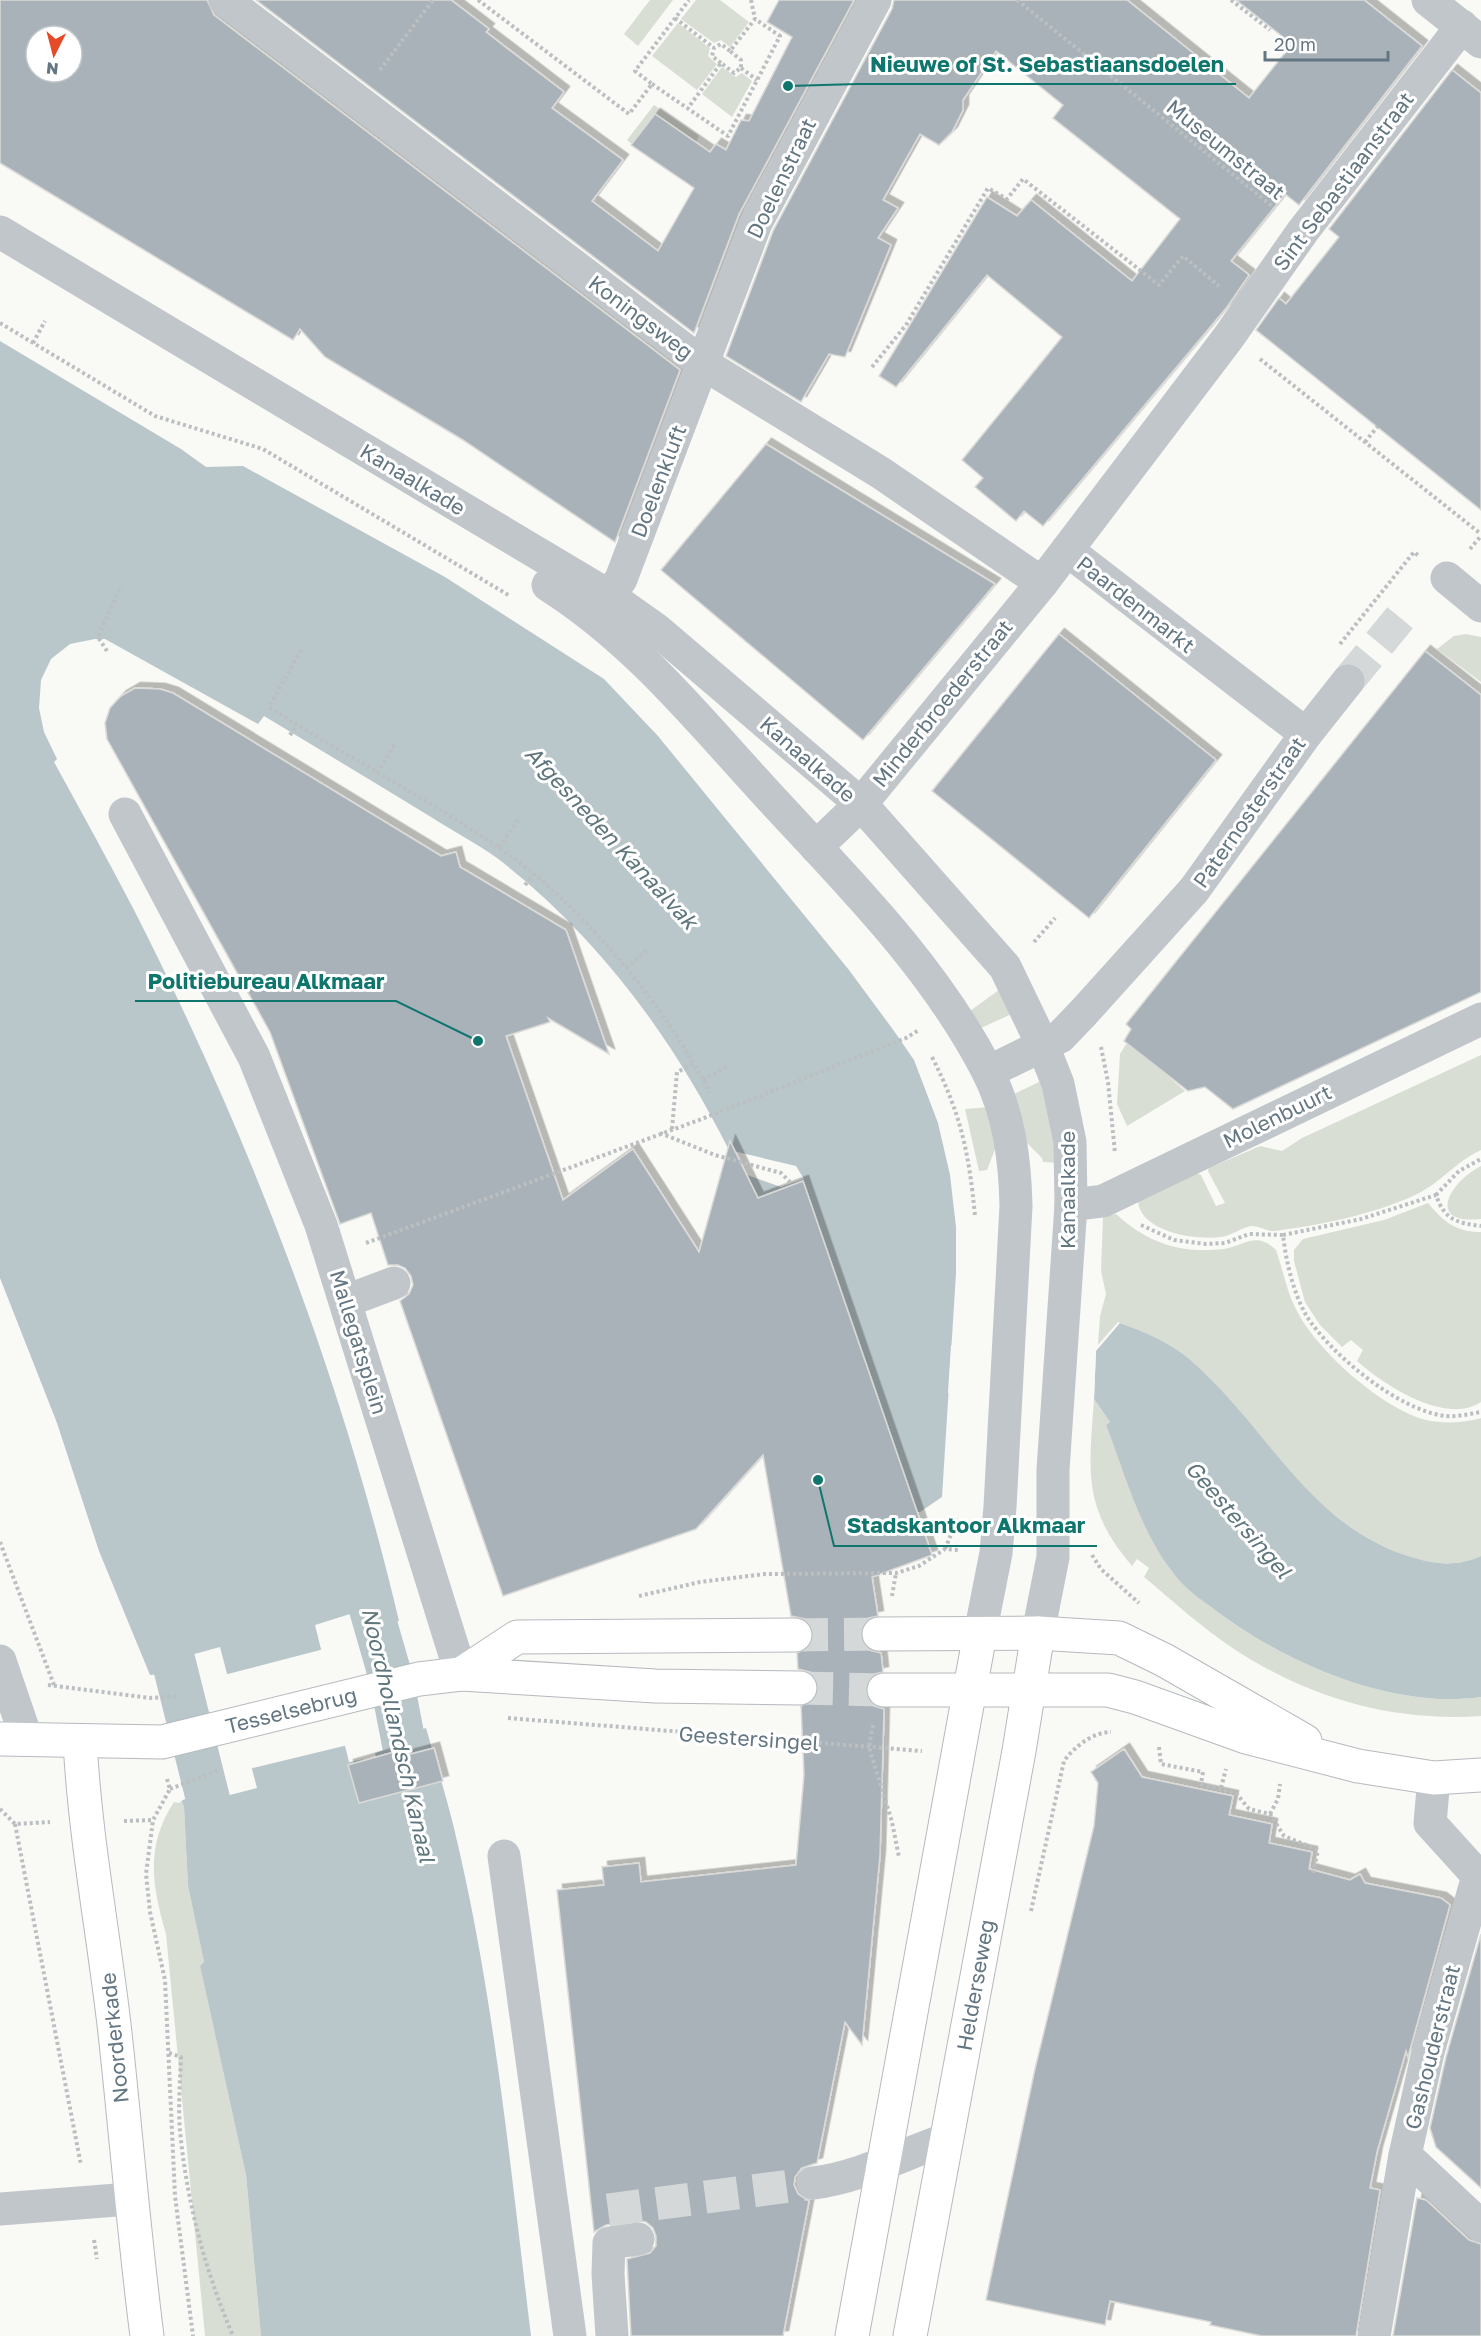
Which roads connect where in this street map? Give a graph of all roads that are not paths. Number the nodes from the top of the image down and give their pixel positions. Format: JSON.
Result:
{"nodes":[{"id":1,"x":225,"y":0,"type":"edge"},
{"id":2,"x":875,"y":0,"type":"edge"},
{"id":3,"x":1428,"y":0,"type":"edge"},
{"id":4,"x":1471,"y":34,"type":"edge"},
{"id":5,"x":1,"y":239,"type":"edge"},
{"id":6,"x":1235,"y":328,"type":"joint"},
{"id":7,"x":702,"y":363,"type":"junction"},
{"id":8,"x":1066,"y":550,"type":"junction"},
{"id":9,"x":1447,"y":579,"type":"road end"},
{"id":10,"x":1042,"y":583,"type":"junction"},
{"id":11,"x":609,"y":596,"type":"junction"},
{"id":12,"x":1481,"y":606,"type":"edge"},
{"id":13,"x":1340,"y":667,"type":"tunnel mouth"},
{"id":14,"x":1306,"y":734,"type":"junction"},
{"id":15,"x":861,"y":804,"type":"junction"},
{"id":16,"x":125,"y":814,"type":"dead end"},
{"id":17,"x":816,"y":847,"type":"junction"},
{"id":18,"x":1481,"y":1019,"type":"edge"},
{"id":19,"x":1043,"y":1046,"type":"junction"},
{"id":20,"x":988,"y":1072,"type":"junction"},
{"id":21,"x":1071,"y":1205,"type":"junction"},
{"id":22,"x":393,"y":1283,"type":"dead end"},
{"id":23,"x":346,"y":1301,"type":"junction"},
{"id":24,"x":1038,"y":1633,"type":"junction"},
{"id":25,"x":980,"y":1634,"type":"junction"},
{"id":26,"x":795,"y":1635,"type":"tunnel mouth"},
{"id":27,"x":883,"y":1635,"type":"tunnel mouth"},
{"id":28,"x":0,"y":1661,"type":"edge"},
{"id":29,"x":461,"y":1674,"type":"junction"},
{"id":30,"x":800,"y":1688,"type":"tunnel mouth"},
{"id":31,"x":884,"y":1690,"type":"tunnel mouth"},
{"id":32,"x":971,"y":1690,"type":"junction"},
{"id":33,"x":1030,"y":1690,"type":"junction"},
{"id":34,"x":14,"y":1739,"type":"edge"},
{"id":35,"x":80,"y":1741,"type":"junction"},
{"id":36,"x":1340,"y":1761,"type":"junction"},
{"id":37,"x":1481,"y":1775,"type":"edge"},
{"id":38,"x":1434,"y":1778,"type":"junction"},
{"id":39,"x":504,"y":1856,"type":"dead end"},
{"id":40,"x":1480,"y":1877,"type":"edge"},
{"id":41,"x":946,"y":2139,"type":"junction"},
{"id":42,"x":1405,"y":2155,"type":"junction"},
{"id":43,"x":884,"y":2161,"type":"junction"},
{"id":44,"x":813,"y":2183,"type":"tunnel mouth"},
{"id":45,"x":130,"y":2199,"type":"junction"},
{"id":46,"x":0,"y":2209,"type":"edge"},
{"id":47,"x":1481,"y":2226,"type":"edge"},
{"id":48,"x":638,"y":2239,"type":"dead end"},
{"id":49,"x":147,"y":2336,"type":"edge"},
{"id":50,"x":570,"y":2336,"type":"edge"},
{"id":51,"x":612,"y":2336,"type":"edge"},
{"id":52,"x":852,"y":2336,"type":"edge"},
{"id":53,"x":910,"y":2336,"type":"edge"},
{"id":54,"x":1374,"y":2336,"type":"edge"}],
"edges":[{"from":1,"to":7,"type":"street","name":"Koningsweg"},
{"from":2,"to":7,"type":"street","name":"Doelenstraat"},
{"from":3,"to":4,"type":"street"},
{"from":4,"to":6,"type":"street","name":"Sint Sebastiaanstraat"},
{"from":5,"to":11,"type":"street","name":"Kanaalkade"},
{"from":5,"to":17,"type":"street","name":"Kanaalkade"},
{"from":6,"to":8,"type":"street","name":"Paardenmarkt"},
{"from":7,"to":10,"type":"street","name":"Koningsweg"},
{"from":7,"to":11,"type":"street","name":"Doelenkluft"},
{"from":8,"to":10,"type":"street"},
{"from":8,"to":14,"type":"street","name":"Paardenmarkt"},
{"from":9,"to":12,"type":"street"},
{"from":10,"to":15,"type":"street","name":"Minderbroederstraat"},
{"from":11,"to":15,"type":"street","name":"Kanaalkade"},
{"from":13,"to":14,"type":"street"},
{"from":14,"to":19,"type":"street","name":"Paternosterstraat"},
{"from":15,"to":17,"type":"street","name":"Minderbroederstraat"},
{"from":15,"to":19,"type":"street","name":"Kanaalkade"},
{"from":16,"to":23,"type":"street","name":"Mallegatsplein"},
{"from":17,"to":20,"type":"street","name":"Kanaalkade"},
{"from":18,"to":21,"type":"street","name":"Molenbuurt"},
{"from":19,"to":20,"type":"street","name":"Paternosterstraat"},
{"from":19,"to":21,"type":"street","name":"Kanaalkade"},
{"from":20,"to":25,"type":"street","name":"Kanaalkade"},
{"from":21,"to":24,"type":"street","name":"Kanaalkade"},
{"from":22,"to":23,"type":"street"},
{"from":23,"to":29,"type":"street","name":"Mallegatsplein"},
{"from":24,"to":25,"type":"main road"},
{"from":24,"to":33,"type":"main road","name":"Helderseweg"},
{"from":24,"to":36,"type":"main road"},
{"from":25,"to":27,"type":"main road"},
{"from":25,"to":32,"type":"main road"},
{"from":26,"to":29,"type":"main road"},
{"from":28,"to":34,"type":"street"},
{"from":29,"to":30,"type":"main road"},
{"from":29,"to":35,"type":"main road","name":"Tesselsebrug"},
{"from":31,"to":32,"type":"main road"},
{"from":32,"to":33,"type":"main road"},
{"from":32,"to":43,"type":"main road"},
{"from":33,"to":36,"type":"main road"},
{"from":33,"to":41,"type":"main road","name":"Helderseweg"},
{"from":34,"to":35,"type":"main road","name":"Tesselsebrug"},
{"from":35,"to":45,"type":"main road","name":"Noorderkade"},
{"from":36,"to":38,"type":"main road"},
{"from":37,"to":38,"type":"main road"},
{"from":38,"to":40,"type":"street","name":"Gashouderstraat"},
{"from":39,"to":50,"type":"street"},
{"from":40,"to":42,"type":"street","name":"Gashouderstraat"},
{"from":41,"to":43,"type":"street"},
{"from":41,"to":53,"type":"main road","name":"Helderseweg"},
{"from":42,"to":47,"type":"street"},
{"from":42,"to":54,"type":"street","name":"Gashouderstraat"},
{"from":43,"to":44,"type":"street"},
{"from":43,"to":52,"type":"main road"},
{"from":45,"to":46,"type":"street"},
{"from":45,"to":49,"type":"main road","name":"Noorderkade"},
{"from":48,"to":51,"type":"street"}]}
